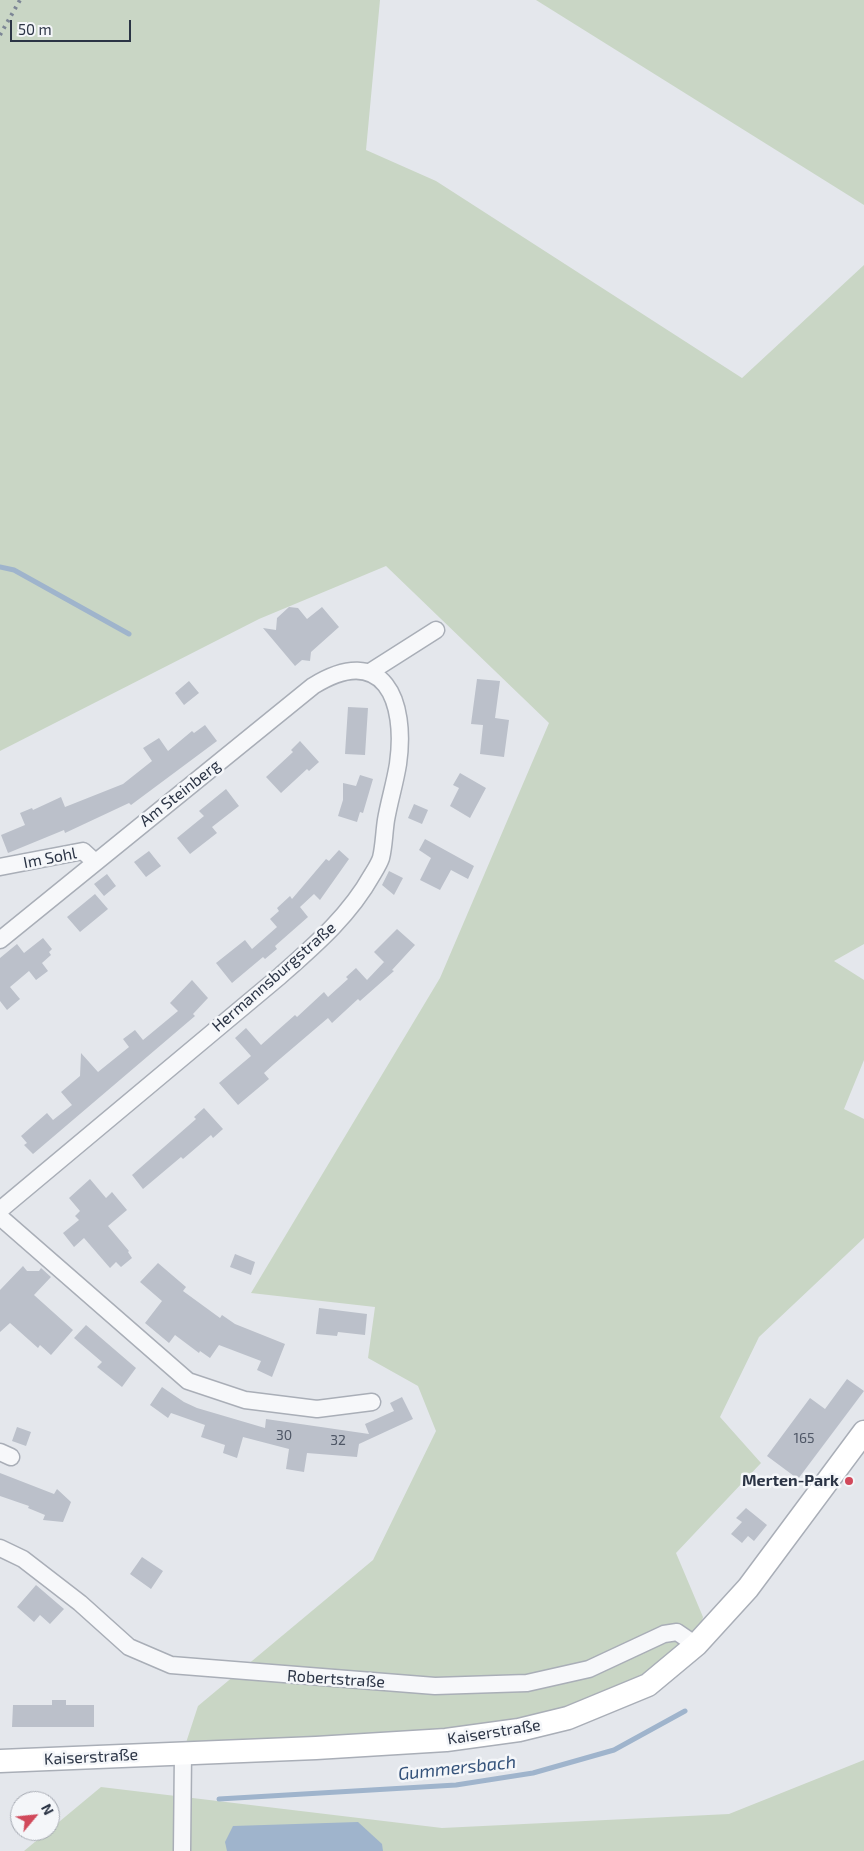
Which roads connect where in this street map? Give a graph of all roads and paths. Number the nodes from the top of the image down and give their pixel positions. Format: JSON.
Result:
{"nodes":[{"id":1,"x":436,"y":630,"type":"dead end"},
{"id":2,"x":370,"y":672,"type":"junction"},
{"id":3,"x":95,"y":862,"type":"junction"},
{"id":4,"x":0,"y":867,"type":"edge"},
{"id":5,"x":0,"y":940,"type":"edge"},
{"id":6,"x":0,"y":1210,"type":"edge"},
{"id":7,"x":0,"y":1217,"type":"edge"},
{"id":8,"x":372,"y":1402,"type":"dead end"},
{"id":9,"x":864,"y":1432,"type":"edge"},
{"id":10,"x":0,"y":1548,"type":"edge"},
{"id":11,"x":696,"y":1646,"type":"junction"},
{"id":12,"x":182,"y":1752,"type":"junction"},
{"id":13,"x":0,"y":1761,"type":"edge"},
{"id":14,"x":182,"y":1851,"type":"edge"}],
"edges":[{"from":1,"to":2,"type":"street"},
{"from":2,"to":3,"type":"street","name":"Am Steinberg"},
{"from":2,"to":6,"type":"street","name":"Hermannsburgstraße"},
{"from":3,"to":4,"type":"street","name":"Im Sohl"},
{"from":3,"to":5,"type":"street","name":"Am Steinberg"},
{"from":7,"to":8,"type":"street"},
{"from":9,"to":11,"type":"street","name":"Kaiserstraße"},
{"from":10,"to":11,"type":"street","name":"Robertstraße"},
{"from":11,"to":12,"type":"street","name":"Kaiserstraße"},
{"from":12,"to":13,"type":"street","name":"Kaiserstraße"},
{"from":12,"to":14,"type":"street"}]}
